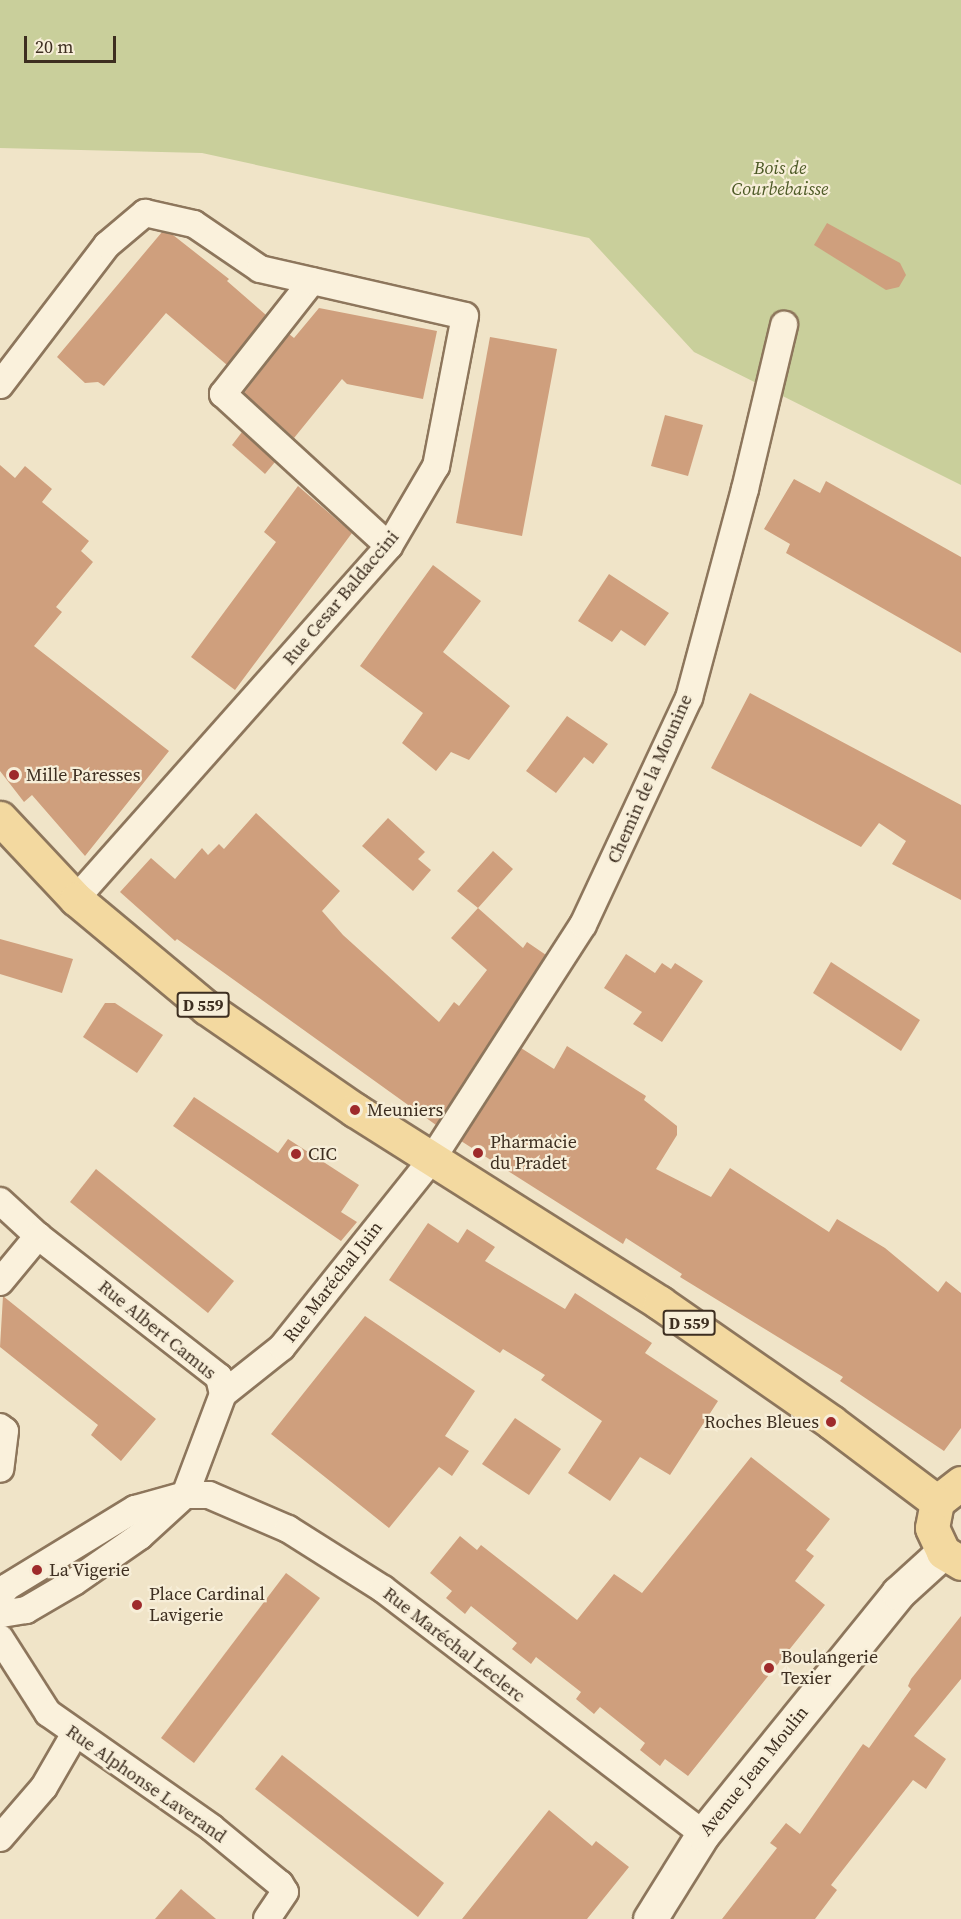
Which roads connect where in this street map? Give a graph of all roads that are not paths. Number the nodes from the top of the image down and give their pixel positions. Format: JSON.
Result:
{"nodes":[{"id":1,"x":312,"y":281,"type":"junction"},
{"id":2,"x":784,"y":325,"type":"dead end"},
{"id":3,"x":0,"y":385,"type":"edge"},
{"id":4,"x":389,"y":546,"type":"junction"},
{"id":5,"x":0,"y":818,"type":"edge"},
{"id":6,"x":76,"y":899,"type":"junction"},
{"id":7,"x":432,"y":1159,"type":"junction"},
{"id":8,"x":0,"y":1201,"type":"edge"},
{"id":9,"x":38,"y":1236,"type":"junction"},
{"id":10,"x":0,"y":1282,"type":"edge"},
{"id":11,"x":224,"y":1394,"type":"junction"},
{"id":12,"x":0,"y":1427,"type":"edge"},
{"id":13,"x":0,"y":1469,"type":"edge"},
{"id":14,"x":949,"y":1493,"type":"edge"},
{"id":15,"x":184,"y":1495,"type":"junction"},
{"id":16,"x":952,"y":1557,"type":"edge"},
{"id":17,"x":0,"y":1596,"type":"edge"},
{"id":18,"x":0,"y":1614,"type":"edge"},
{"id":19,"x":0,"y":1638,"type":"edge"},
{"id":20,"x":74,"y":1735,"type":"junction"},
{"id":21,"x":703,"y":1834,"type":"junction"},
{"id":22,"x":0,"y":1838,"type":"edge"},
{"id":23,"x":267,"y":1919,"type":"edge"},
{"id":24,"x":650,"y":1919,"type":"edge"}],
"edges":[{"from":1,"to":3,"type":"street"},
{"from":1,"to":4,"type":"street"},
{"from":1,"to":4,"type":"street","name":"Rue Cesar Baldaccini"},
{"from":2,"to":7,"type":"street","name":"Chemin de la Mounine"},
{"from":4,"to":6,"type":"street","name":"Rue Cesar Baldaccini"},
{"from":5,"to":6,"type":"main road","number":"D 559"},
{"from":6,"to":7,"type":"main road","number":"D 559"},
{"from":7,"to":11,"type":"street","name":"Rue Maréchal Juin"},
{"from":7,"to":14,"type":"main road","number":"D 559"},
{"from":8,"to":9,"type":"street","name":"Rue Albert Camus"},
{"from":9,"to":10,"type":"street"},
{"from":9,"to":11,"type":"street","name":"Rue Albert Camus"},
{"from":11,"to":15,"type":"street","name":"Rue Albert Camus"},
{"from":12,"to":13,"type":"street"},
{"from":14,"to":16,"type":"main road"},
{"from":15,"to":17,"type":"street","name":"Rue Maréchal Leclerc"},
{"from":15,"to":18,"type":"street"},
{"from":15,"to":21,"type":"street","name":"Rue Maréchal Leclerc"},
{"from":16,"to":21,"type":"street","name":"Avenue Jean Moulin"},
{"from":19,"to":20,"type":"street","name":"Rue Alphonse Laverand"},
{"from":20,"to":22,"type":"street"},
{"from":20,"to":23,"type":"street","name":"Rue Alphonse Laverand"},
{"from":21,"to":24,"type":"street","name":"Avenue Jean Moulin"}]}
